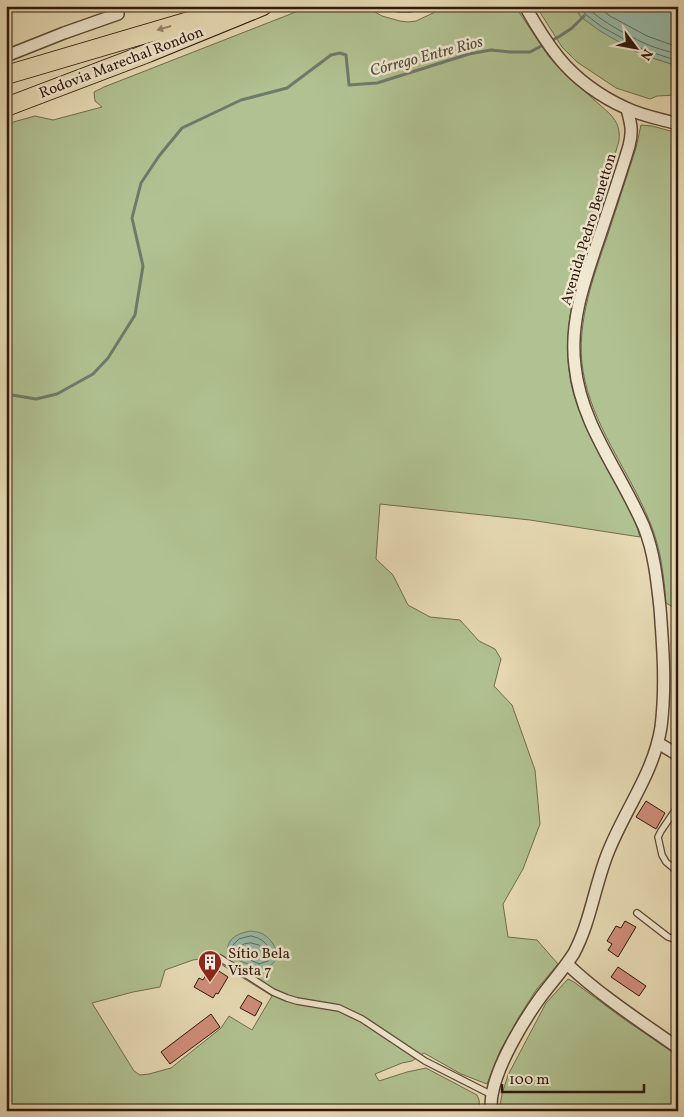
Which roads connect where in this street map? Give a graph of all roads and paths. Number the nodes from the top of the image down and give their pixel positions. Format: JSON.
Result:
{"nodes":[{"id":1,"x":245,"y":6,"type":"edge"},
{"id":2,"x":263,"y":6,"type":"edge"},
{"id":3,"x":399,"y":6,"type":"edge"},
{"id":4,"x":410,"y":6,"type":"edge"},
{"id":5,"x":525,"y":6,"type":"edge"},
{"id":6,"x":117,"y":10,"type":"edge"},
{"id":7,"x":6,"y":56,"type":"edge"},
{"id":8,"x":6,"y":75,"type":"edge"},
{"id":9,"x":6,"y":107,"type":"edge"},
{"id":10,"x":627,"y":109,"type":"junction"},
{"id":11,"x":678,"y":124,"type":"edge"},
{"id":12,"x":658,"y":743,"type":"junction"},
{"id":13,"x":678,"y":755,"type":"edge"},
{"id":14,"x":678,"y":806,"type":"edge"},
{"id":15,"x":678,"y":872,"type":"edge"},
{"id":16,"x":637,"y":913,"type":"dead end"},
{"id":17,"x":678,"y":938,"type":"edge"},
{"id":18,"x":220,"y":958,"type":"dead end"},
{"id":19,"x":567,"y":964,"type":"junction"},
{"id":20,"x":678,"y":1048,"type":"edge"},
{"id":21,"x":492,"y":1094,"type":"junction"},
{"id":22,"x":491,"y":1111,"type":"edge"}],
"edges":[{"from":1,"to":8,"type":"main road","one_way":true},
{"from":2,"to":9,"type":"main road","name":"Rodovia Marechal Rondon"},
{"from":3,"to":4,"type":"street"},
{"from":5,"to":10,"type":"street"},
{"from":6,"to":7,"type":"street"},
{"from":10,"to":11,"type":"street"},
{"from":10,"to":12,"type":"street","name":"Avenida Pedro Benetton"},
{"from":12,"to":13,"type":"street"},
{"from":12,"to":19,"type":"street","name":"Avenida Pedro Benetton"},
{"from":14,"to":15,"type":"lane"},
{"from":16,"to":17,"type":"lane"},
{"from":18,"to":21,"type":"lane"},
{"from":19,"to":20,"type":"street"},
{"from":19,"to":21,"type":"street","name":"Avenida Pedro Benetton"},
{"from":21,"to":22,"type":"street","name":"Avenida Pedro Benetton"}]}
